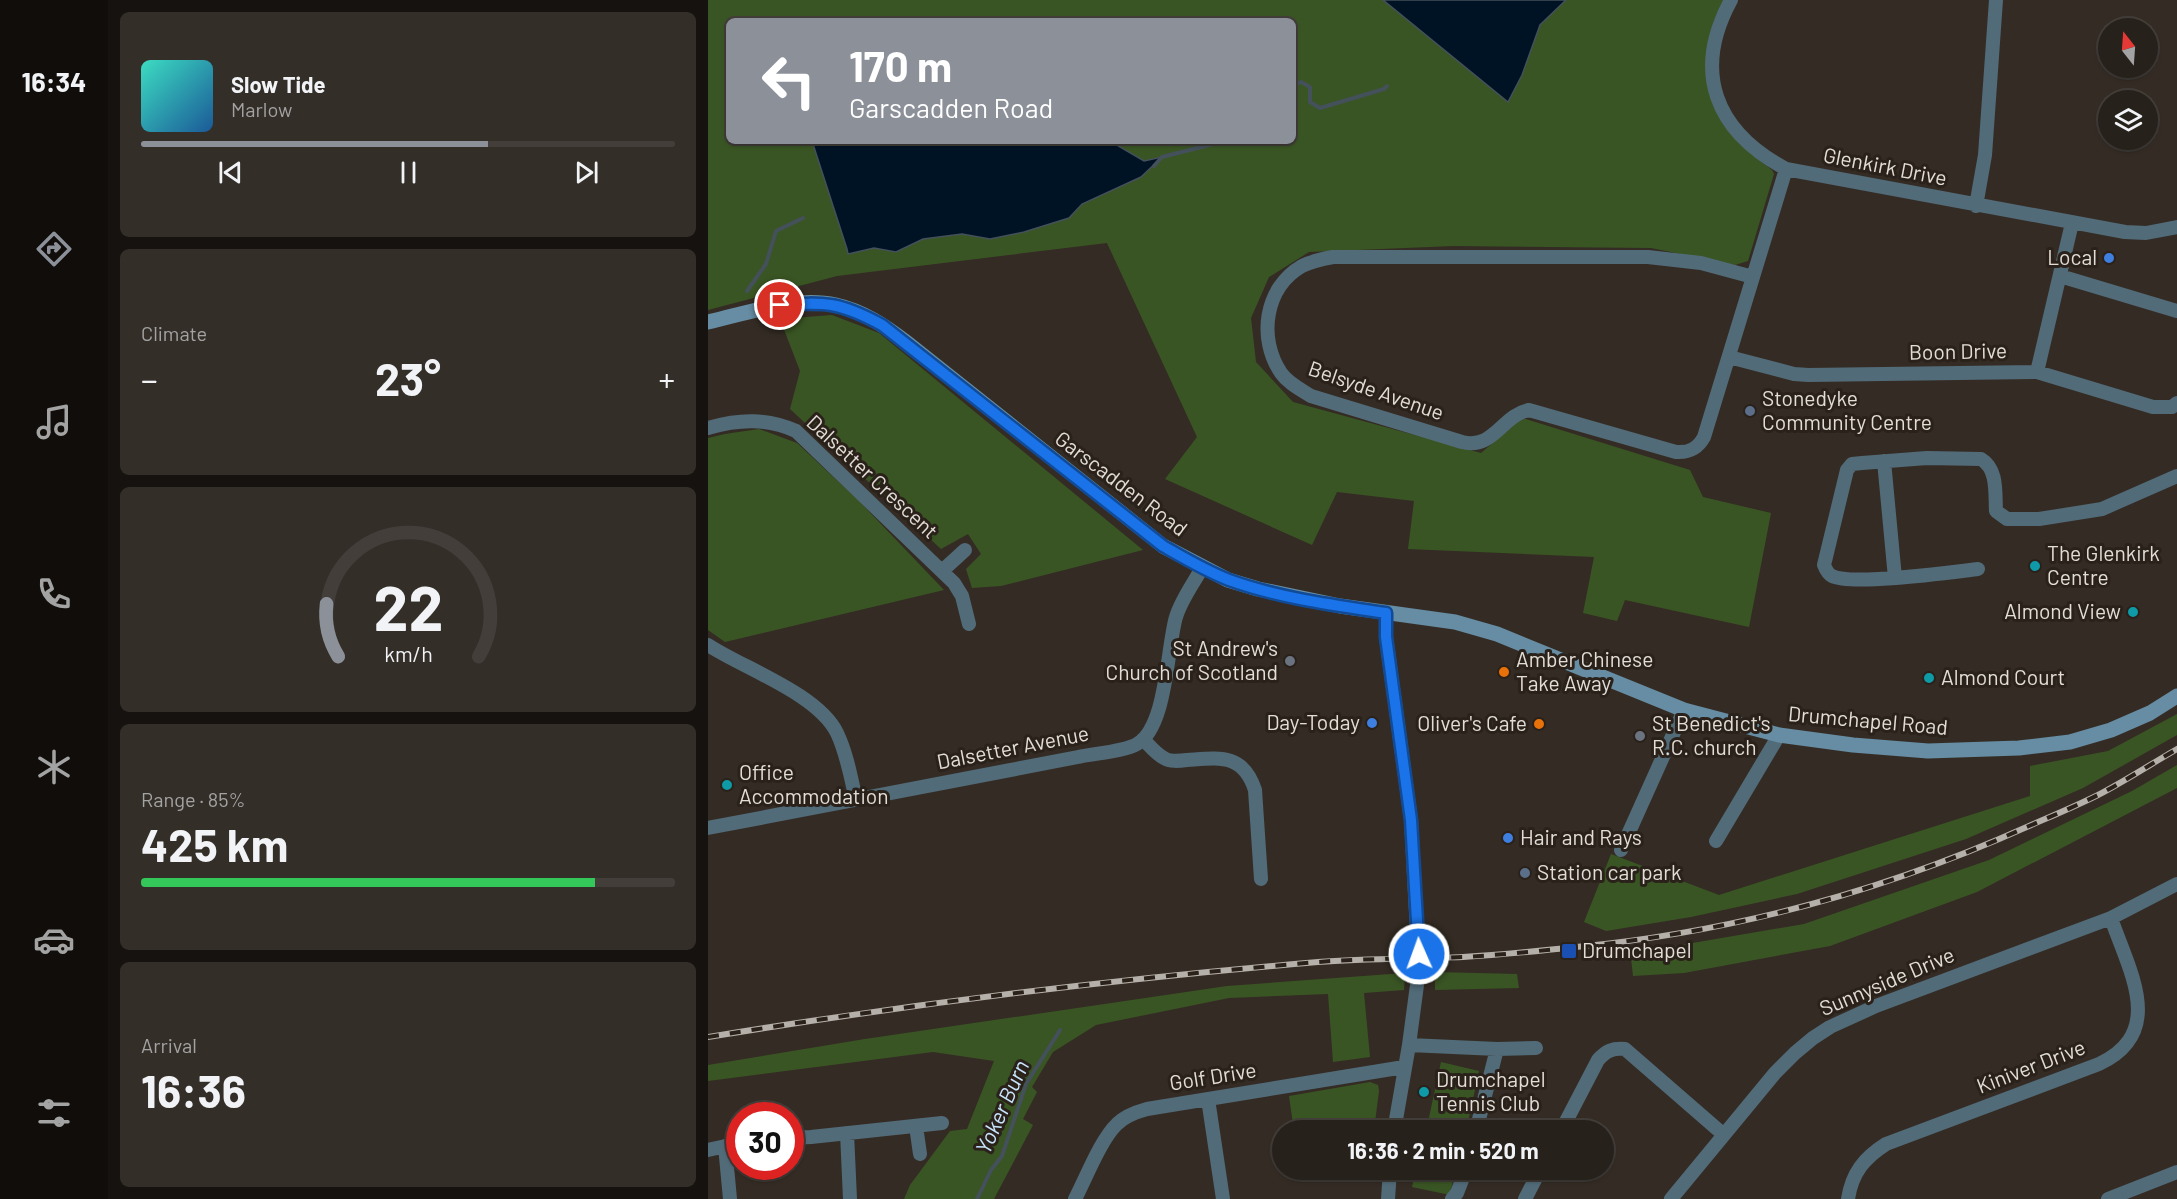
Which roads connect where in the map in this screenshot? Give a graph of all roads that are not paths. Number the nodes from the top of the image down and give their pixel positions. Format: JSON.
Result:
{"nodes":[{"id":1,"x":1731,"y":0,"type":"edge"},
{"id":2,"x":1996,"y":0,"type":"edge"},
{"id":3,"x":1786,"y":170,"type":"junction"},
{"id":4,"x":1976,"y":206,"type":"junction"},
{"id":5,"x":2072,"y":223,"type":"junction"},
{"id":6,"x":2177,"y":228,"type":"edge"},
{"id":7,"x":2060,"y":276,"type":"junction"},
{"id":8,"x":1753,"y":277,"type":"junction"},
{"id":9,"x":2177,"y":311,"type":"edge"},
{"id":10,"x":708,"y":322,"type":"edge"},
{"id":11,"x":1729,"y":357,"type":"junction"},
{"id":12,"x":2037,"y":372,"type":"junction"},
{"id":13,"x":2177,"y":403,"type":"edge"},
{"id":14,"x":708,"y":428,"type":"edge"},
{"id":15,"x":1884,"y":461,"type":"junction"},
{"id":16,"x":2177,"y":476,"type":"edge"},
{"id":17,"x":966,"y":550,"type":"dead end"},
{"id":18,"x":1202,"y":568,"type":"junction"},
{"id":19,"x":1978,"y":569,"type":"dead end"},
{"id":20,"x":942,"y":571,"type":"junction"},
{"id":21,"x":1895,"y":578,"type":"junction"},
{"id":22,"x":1386,"y":613,"type":"junction"},
{"id":23,"x":969,"y":624,"type":"dead end"},
{"id":24,"x":708,"y":645,"type":"edge"},
{"id":25,"x":2177,"y":696,"type":"edge"},
{"id":26,"x":1684,"y":710,"type":"junction"},
{"id":27,"x":1779,"y":735,"type":"junction"},
{"id":28,"x":1143,"y":739,"type":"junction"},
{"id":29,"x":856,"y":800,"type":"junction"},
{"id":30,"x":708,"y":828,"type":"edge"},
{"id":31,"x":1716,"y":841,"type":"dead end"},
{"id":32,"x":1621,"y":850,"type":"dead end"},
{"id":33,"x":1261,"y":879,"type":"dead end"},
{"id":34,"x":2177,"y":884,"type":"edge"},
{"id":35,"x":2111,"y":918,"type":"junction"},
{"id":36,"x":1409,"y":1045,"type":"junction"},
{"id":37,"x":1536,"y":1048,"type":"dead end"},
{"id":38,"x":1497,"y":1049,"type":"junction"},
{"id":39,"x":1404,"y":1067,"type":"junction"},
{"id":40,"x":1208,"y":1099,"type":"junction"},
{"id":41,"x":1396,"y":1120,"type":"edge"},
{"id":42,"x":1479,"y":1120,"type":"edge"},
{"id":43,"x":1567,"y":1120,"type":"edge"},
{"id":44,"x":942,"y":1123,"type":"dead end"},
{"id":45,"x":916,"y":1126,"type":"junction"},
{"id":46,"x":847,"y":1133,"type":"junction"},
{"id":47,"x":1724,"y":1135,"type":"junction"},
{"id":48,"x":804,"y":1137,"type":"edge"},
{"id":49,"x":725,"y":1146,"type":"joint"},
{"id":50,"x":708,"y":1150,"type":"edge"},
{"id":51,"x":920,"y":1154,"type":"dead end"},
{"id":52,"x":2177,"y":1172,"type":"edge"},
{"id":53,"x":1389,"y":1180,"type":"edge"},
{"id":54,"x":1462,"y":1180,"type":"edge"},
{"id":55,"x":1535,"y":1180,"type":"edge"},
{"id":56,"x":730,"y":1199,"type":"edge"},
{"id":57,"x":850,"y":1199,"type":"edge"},
{"id":58,"x":1075,"y":1199,"type":"edge"},
{"id":59,"x":1223,"y":1199,"type":"edge"},
{"id":60,"x":1388,"y":1199,"type":"edge"},
{"id":61,"x":1452,"y":1199,"type":"edge"},
{"id":62,"x":1525,"y":1199,"type":"edge"},
{"id":63,"x":1671,"y":1199,"type":"edge"},
{"id":64,"x":1848,"y":1199,"type":"edge"},
{"id":65,"x":2108,"y":1199,"type":"edge"}],
"edges":[{"from":1,"to":3,"type":"street","name":"Glenkirk Drive"},
{"from":2,"to":4,"type":"street"},
{"from":3,"to":4,"type":"street","name":"Glenkirk Drive"},
{"from":3,"to":8,"type":"street","name":"Belsyde Avenue"},
{"from":4,"to":5,"type":"street","name":"Glenkirk Drive"},
{"from":5,"to":6,"type":"street","name":"Glenkirk Drive"},
{"from":5,"to":7,"type":"street","name":"Boon Drive"},
{"from":7,"to":9,"type":"street"},
{"from":7,"to":12,"type":"street","name":"Boon Drive"},
{"from":8,"to":11,"type":"street","name":"Belsyde Avenue"},
{"from":8,"to":11,"type":"street","name":"Belsyde Avenue"},
{"from":10,"to":18,"type":"street","name":"Garscadden Road"},
{"from":11,"to":12,"type":"street","name":"Boon Drive"},
{"from":12,"to":13,"type":"street"},
{"from":14,"to":20,"type":"street","name":"Dalsetter Crescent"},
{"from":15,"to":16,"type":"street"},
{"from":15,"to":21,"type":"street"},
{"from":15,"to":21,"type":"street"},
{"from":17,"to":20,"type":"street"},
{"from":18,"to":22,"type":"street","name":"Garscadden Road"},
{"from":18,"to":28,"type":"street"},
{"from":19,"to":21,"type":"street"},
{"from":20,"to":23,"type":"street","name":"Dalsetter Crescent"},
{"from":22,"to":26,"type":"street","name":"Drumchapel Road"},
{"from":22,"to":36,"type":"street"},
{"from":24,"to":29,"type":"street"},
{"from":25,"to":27,"type":"street","name":"Drumchapel Road"},
{"from":26,"to":27,"type":"street","name":"Drumchapel Road"},
{"from":26,"to":32,"type":"street"},
{"from":27,"to":31,"type":"street"},
{"from":28,"to":29,"type":"street","name":"Dalsetter Avenue"},
{"from":28,"to":33,"type":"street"},
{"from":29,"to":30,"type":"street","name":"Dalsetter Avenue"},
{"from":34,"to":35,"type":"street","name":"Sunnyside Drive"},
{"from":35,"to":47,"type":"street","name":"Sunnyside Drive"},
{"from":35,"to":64,"type":"street","name":"Kiniver Drive"},
{"from":36,"to":38,"type":"street"},
{"from":36,"to":39,"type":"street"},
{"from":37,"to":38,"type":"street"},
{"from":38,"to":42,"type":"street"},
{"from":39,"to":40,"type":"street","name":"Golf Drive"},
{"from":39,"to":41,"type":"street"},
{"from":40,"to":58,"type":"street","name":"Golf Drive"},
{"from":40,"to":59,"type":"street"},
{"from":43,"to":47,"type":"street"},
{"from":44,"to":45,"type":"street"},
{"from":45,"to":46,"type":"street"},
{"from":45,"to":51,"type":"street"},
{"from":46,"to":48,"type":"street"},
{"from":46,"to":57,"type":"street"},
{"from":47,"to":63,"type":"street","name":"Sunnyside Drive"},
{"from":49,"to":50,"type":"street"},
{"from":49,"to":56,"type":"street"},
{"from":52,"to":65,"type":"street"},
{"from":53,"to":60,"type":"street"},
{"from":54,"to":61,"type":"street"},
{"from":55,"to":62,"type":"street"}]}
